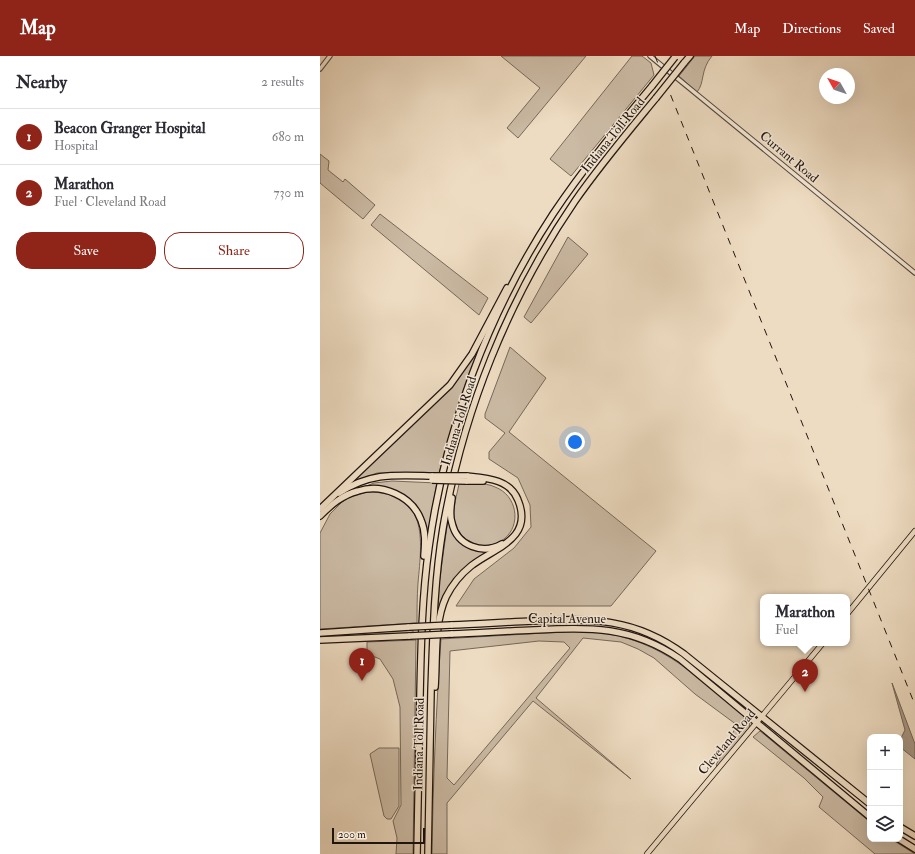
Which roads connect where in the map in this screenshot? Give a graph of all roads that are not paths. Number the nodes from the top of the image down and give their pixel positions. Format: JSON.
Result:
{"nodes":[{"id":1,"x":330,"y":56,"type":"edge"},
{"id":2,"x":650,"y":56,"type":"edge"},
{"id":3,"x":676,"y":56,"type":"edge"},
{"id":4,"x":690,"y":56,"type":"edge"},
{"id":5,"x":320,"y":69,"type":"edge"},
{"id":6,"x":534,"y":246,"type":"junction"},
{"id":7,"x":915,"y":273,"type":"edge"},
{"id":8,"x":462,"y":444,"type":"junction"},
{"id":9,"x":432,"y":478,"type":"junction"},
{"id":10,"x":466,"y":479,"type":"junction"},
{"id":11,"x":328,"y":501,"type":"junction"},
{"id":12,"x":335,"y":502,"type":"junction"},
{"id":13,"x":320,"y":509,"type":"edge"},
{"id":14,"x":320,"y":516,"type":"edge"},
{"id":15,"x":915,"y":531,"type":"edge"},
{"id":16,"x":423,"y":607,"type":"junction"},
{"id":17,"x":850,"y":610,"type":"edge"},
{"id":18,"x":320,"y":633,"type":"edge"},
{"id":19,"x":320,"y":640,"type":"edge"},
{"id":20,"x":821,"y":646,"type":"edge"},
{"id":21,"x":431,"y":720,"type":"junction"},
{"id":22,"x":760,"y":720,"type":"junction"},
{"id":23,"x":867,"y":802,"type":"edge"},
{"id":24,"x":867,"y":814,"type":"edge"},
{"id":25,"x":903,"y":829,"type":"edge"},
{"id":26,"x":915,"y":836,"type":"edge"},
{"id":27,"x":903,"y":842,"type":"edge"},
{"id":28,"x":915,"y":849,"type":"edge"},
{"id":29,"x":417,"y":854,"type":"edge"},
{"id":30,"x":428,"y":854,"type":"edge"},
{"id":31,"x":647,"y":854,"type":"edge"}],
"edges":[{"from":1,"to":5,"type":"street"},
{"from":2,"to":7,"type":"street","name":"Currant Road"},
{"from":3,"to":6,"type":"highway","name":"Indiana Toll Road","bridge":true},
{"from":4,"to":8,"type":"highway","name":"Indiana Toll Road","bridge":true},
{"from":6,"to":11,"type":"highway"},
{"from":6,"to":16,"type":"highway","name":"Indiana Toll Road"},
{"from":8,"to":10,"type":"highway"},
{"from":8,"to":21,"type":"highway","name":"Indiana Toll Road"},
{"from":9,"to":10,"type":"highway","bridge":true},
{"from":9,"to":11,"type":"highway"},
{"from":9,"to":12,"type":"highway"},
{"from":10,"to":21,"type":"highway"},
{"from":11,"to":13,"type":"highway"},
{"from":12,"to":14,"type":"highway"},
{"from":12,"to":16,"type":"highway"},
{"from":15,"to":17,"type":"main road"},
{"from":16,"to":29,"type":"highway","name":"Indiana Toll Road"},
{"from":18,"to":22,"type":"highway","name":"Capital Avenue","bridge":true},
{"from":19,"to":22,"type":"highway","name":"Capital Avenue","bridge":true},
{"from":20,"to":22,"type":"main road","name":"Cleveland Road"},
{"from":21,"to":30,"type":"highway","name":"Indiana Toll Road"},
{"from":22,"to":23,"type":"highway","name":"Capital Avenue"},
{"from":22,"to":24,"type":"highway","name":"Capital Avenue"},
{"from":22,"to":31,"type":"main road","name":"Cleveland Road"},
{"from":25,"to":26,"type":"highway"},
{"from":27,"to":28,"type":"highway"}]}
